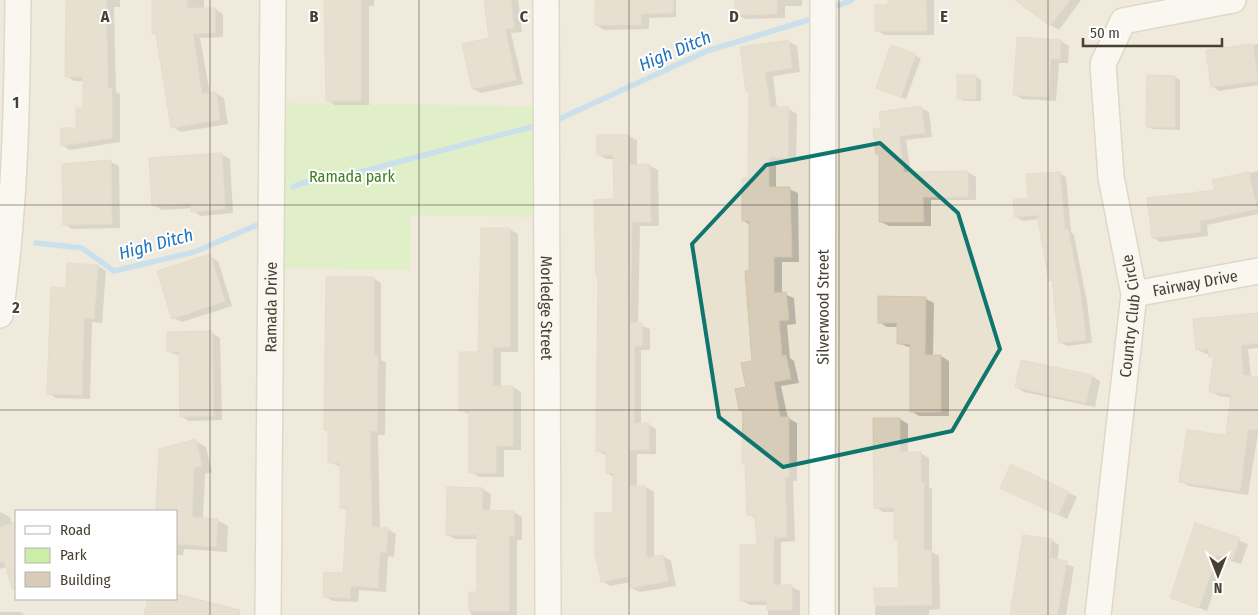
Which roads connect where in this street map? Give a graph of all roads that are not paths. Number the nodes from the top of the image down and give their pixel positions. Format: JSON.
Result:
{"nodes":[{"id":1,"x":18,"y":0,"type":"edge"},
{"id":2,"x":273,"y":0,"type":"edge"},
{"id":3,"x":546,"y":0,"type":"edge"},
{"id":4,"x":823,"y":0,"type":"edge"},
{"id":5,"x":1233,"y":0,"type":"edge"},
{"id":6,"x":9,"y":114,"type":"edge"},
{"id":7,"x":1258,"y":271,"type":"edge"},
{"id":8,"x":1134,"y":294,"type":"junction"},
{"id":9,"x":0,"y":315,"type":"edge"},
{"id":10,"x":268,"y":615,"type":"edge"},
{"id":11,"x":548,"y":615,"type":"edge"},
{"id":12,"x":822,"y":615,"type":"edge"},
{"id":13,"x":1098,"y":615,"type":"edge"}],
"edges":[{"from":1,"to":6,"type":"street"},
{"from":2,"to":10,"type":"street","name":"Ramada Drive"},
{"from":3,"to":11,"type":"street","name":"Morledge Street"},
{"from":4,"to":12,"type":"street","name":"Silverwood Street"},
{"from":5,"to":8,"type":"street","name":"Country Club Circle"},
{"from":6,"to":9,"type":"street"},
{"from":7,"to":8,"type":"street","name":"Fairway Drive"},
{"from":8,"to":13,"type":"street","name":"Country Club Circle"}]}
